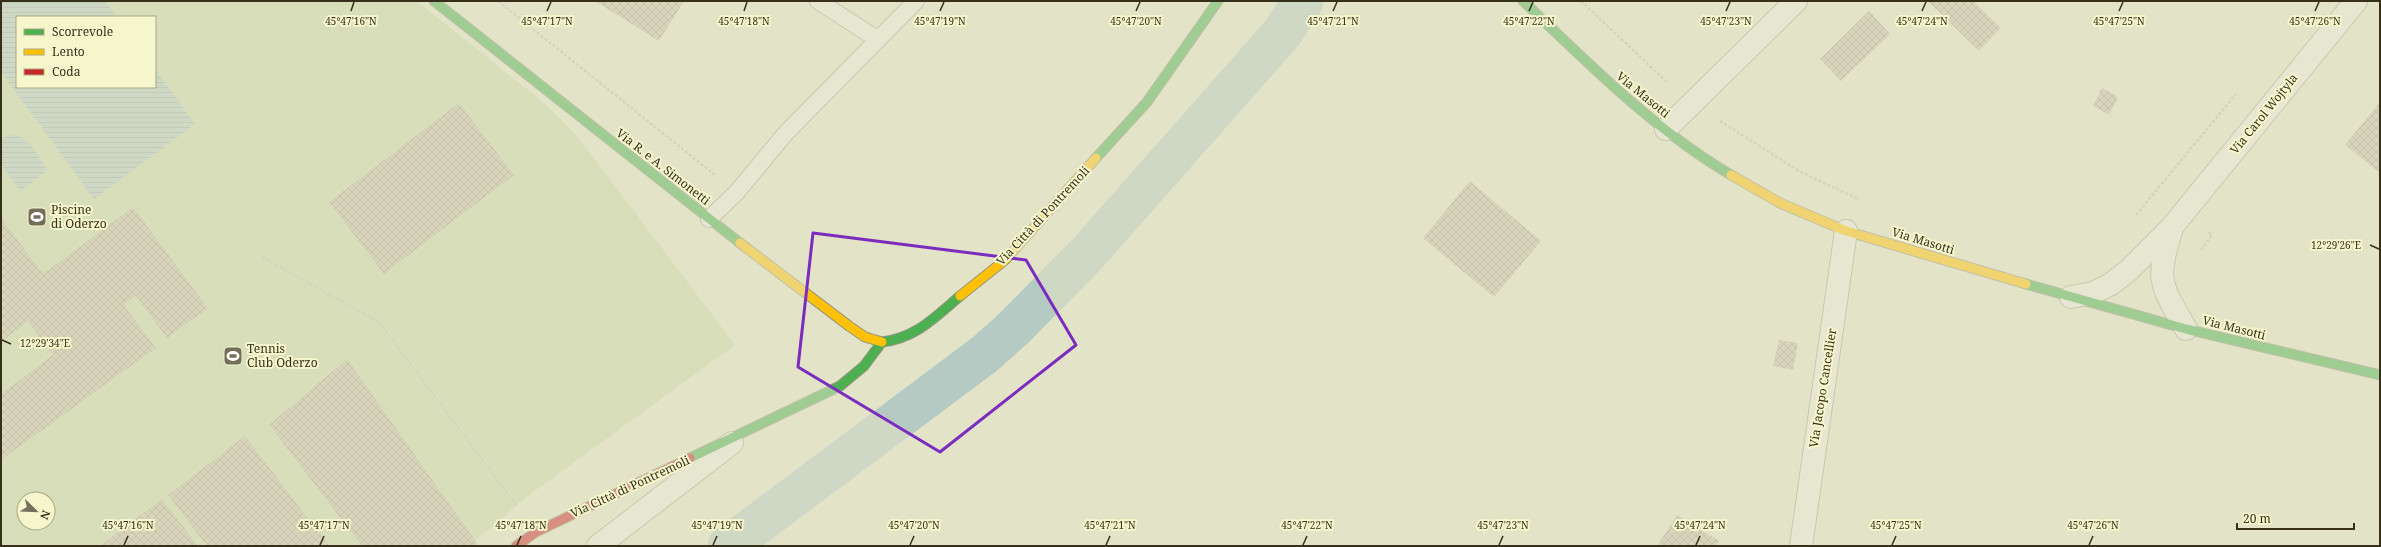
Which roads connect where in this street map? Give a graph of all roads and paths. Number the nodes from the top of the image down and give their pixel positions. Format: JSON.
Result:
{"nodes":[{"id":1,"x":434,"y":1,"type":"edge"},
{"id":2,"x":498,"y":1,"type":"edge"},
{"id":3,"x":818,"y":1,"type":"edge"},
{"id":4,"x":916,"y":1,"type":"edge"},
{"id":5,"x":1523,"y":1,"type":"edge"},
{"id":6,"x":1796,"y":1,"type":"edge"},
{"id":7,"x":2356,"y":1,"type":"edge"},
{"id":8,"x":1215,"y":2,"type":"edge"},
{"id":9,"x":877,"y":39,"type":"junction"},
{"id":10,"x":1666,"y":129,"type":"junction"},
{"id":11,"x":2156,"y":190,"type":"dead end"},
{"id":12,"x":736,"y":192,"type":"junction"},
{"id":13,"x":709,"y":219,"type":"junction"},
{"id":14,"x":2132,"y":219,"type":"dead end"},
{"id":15,"x":2172,"y":227,"type":"junction"},
{"id":16,"x":1846,"y":231,"type":"junction"},
{"id":17,"x":2208,"y":231,"type":"dead end"},
{"id":18,"x":262,"y":257,"type":"dead end"},
{"id":19,"x":2197,"y":257,"type":"dead end"},
{"id":20,"x":2071,"y":297,"type":"junction"},
{"id":21,"x":2186,"y":329,"type":"junction"},
{"id":22,"x":882,"y":342,"type":"junction"},
{"id":23,"x":2380,"y":376,"type":"edge"},
{"id":24,"x":746,"y":432,"type":"junction"},
{"id":25,"x":526,"y":541,"type":"edge"},
{"id":26,"x":598,"y":546,"type":"edge"},
{"id":27,"x":1801,"y":546,"type":"edge"}],
"edges":[{"from":1,"to":13,"type":"street","name":"Via R. e A. Simonetti"},
{"from":2,"to":12,"type":"path"},
{"from":3,"to":9,"type":"lane"},
{"from":4,"to":9,"type":"lane"},
{"from":5,"to":10,"type":"street","name":"Via Masotti"},
{"from":6,"to":10,"type":"street"},
{"from":7,"to":15,"type":"street","name":"Via Carol Wojtyla"},
{"from":8,"to":22,"type":"street","name":"Via Città di Pontremoli"},
{"from":9,"to":12,"type":"lane"},
{"from":10,"to":16,"type":"street","name":"Via Masotti"},
{"from":11,"to":14,"type":"path"},
{"from":12,"to":13,"type":"lane"},
{"from":13,"to":22,"type":"street","name":"Via R. e A. Simonetti"},
{"from":15,"to":20,"type":"street","name":"Via Carol Wojtyla"},
{"from":15,"to":21,"type":"street"},
{"from":16,"to":20,"type":"street","name":"Via Masotti"},
{"from":16,"to":27,"type":"street","name":"Via Jacopo Cancellier"},
{"from":17,"to":19,"type":"path"},
{"from":18,"to":25,"type":"path"},
{"from":20,"to":21,"type":"street","name":"Via Masotti"},
{"from":21,"to":23,"type":"street","name":"Via Masotti"},
{"from":22,"to":24,"type":"street","name":"Via Città di Pontremoli"},
{"from":24,"to":25,"type":"street","name":"Via Città di Pontremoli"},
{"from":24,"to":26,"type":"street","name":"Via Città di Pontremoli"}]}
